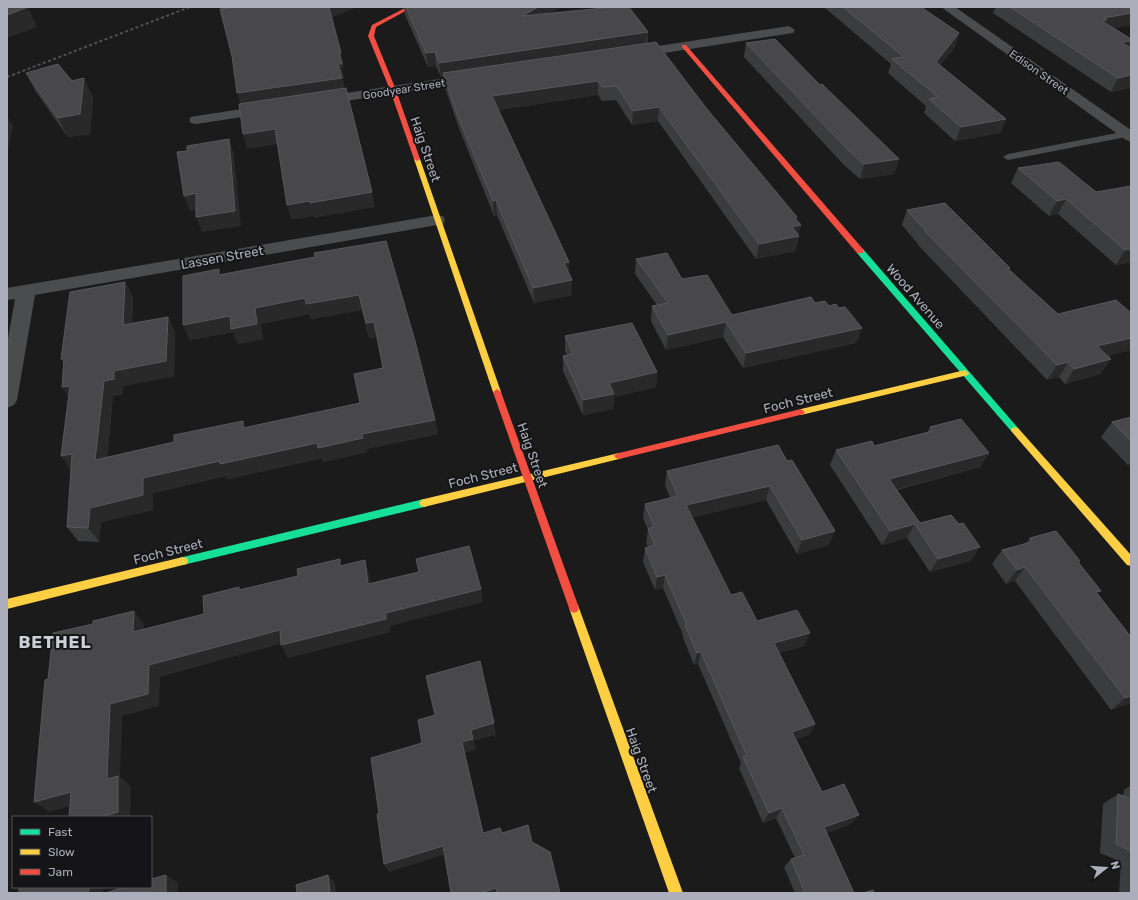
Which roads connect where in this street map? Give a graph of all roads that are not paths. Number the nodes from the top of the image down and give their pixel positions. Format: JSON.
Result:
{"nodes":[{"id":1,"x":411,"y":7,"type":"edge"},
{"id":2,"x":947,"y":7,"type":"edge"},
{"id":3,"x":789,"y":30,"type":"dead end"},
{"id":4,"x":684,"y":46,"type":"junction"},
{"id":5,"x":621,"y":56,"type":"edge"},
{"id":6,"x":483,"y":77,"type":"edge"},
{"id":7,"x":392,"y":90,"type":"junction"},
{"id":8,"x":306,"y":104,"type":"edge"},
{"id":9,"x":282,"y":107,"type":"edge"},
{"id":10,"x":196,"y":120,"type":"dead end"},
{"id":11,"x":1129,"y":136,"type":"edge"},
{"id":12,"x":1008,"y":157,"type":"dead end"},
{"id":13,"x":437,"y":220,"type":"junction"},
{"id":14,"x":26,"y":291,"type":"junction"},
{"id":15,"x":7,"y":294,"type":"edge"},
{"id":16,"x":965,"y":373,"type":"junction"},
{"id":17,"x":7,"y":400,"type":"edge"},
{"id":18,"x":527,"y":478,"type":"junction"},
{"id":19,"x":1131,"y":562,"type":"edge"},
{"id":20,"x":7,"y":604,"type":"edge"},
{"id":21,"x":676,"y":893,"type":"edge"}],
"edges":[{"from":1,"to":7,"type":"street","name":"Haig Street"},
{"from":2,"to":11,"type":"street","name":"Edison Street"},
{"from":3,"to":4,"type":"street"},
{"from":4,"to":5,"type":"street"},
{"from":4,"to":16,"type":"street","name":"Wood Avenue"},
{"from":6,"to":7,"type":"street","name":"Goodyear Street"},
{"from":7,"to":8,"type":"street","name":"Goodyear Street"},
{"from":7,"to":13,"type":"street","name":"Haig Street"},
{"from":9,"to":10,"type":"street"},
{"from":11,"to":12,"type":"lane"},
{"from":13,"to":14,"type":"street","name":"Lassen Street"},
{"from":13,"to":18,"type":"street","name":"Haig Street"},
{"from":14,"to":15,"type":"street","name":"Lassen Street"},
{"from":14,"to":17,"type":"street"},
{"from":16,"to":18,"type":"street","name":"Foch Street"},
{"from":16,"to":19,"type":"street","name":"Wood Avenue"},
{"from":18,"to":20,"type":"street","name":"Foch Street"},
{"from":18,"to":21,"type":"street","name":"Haig Street"}]}
